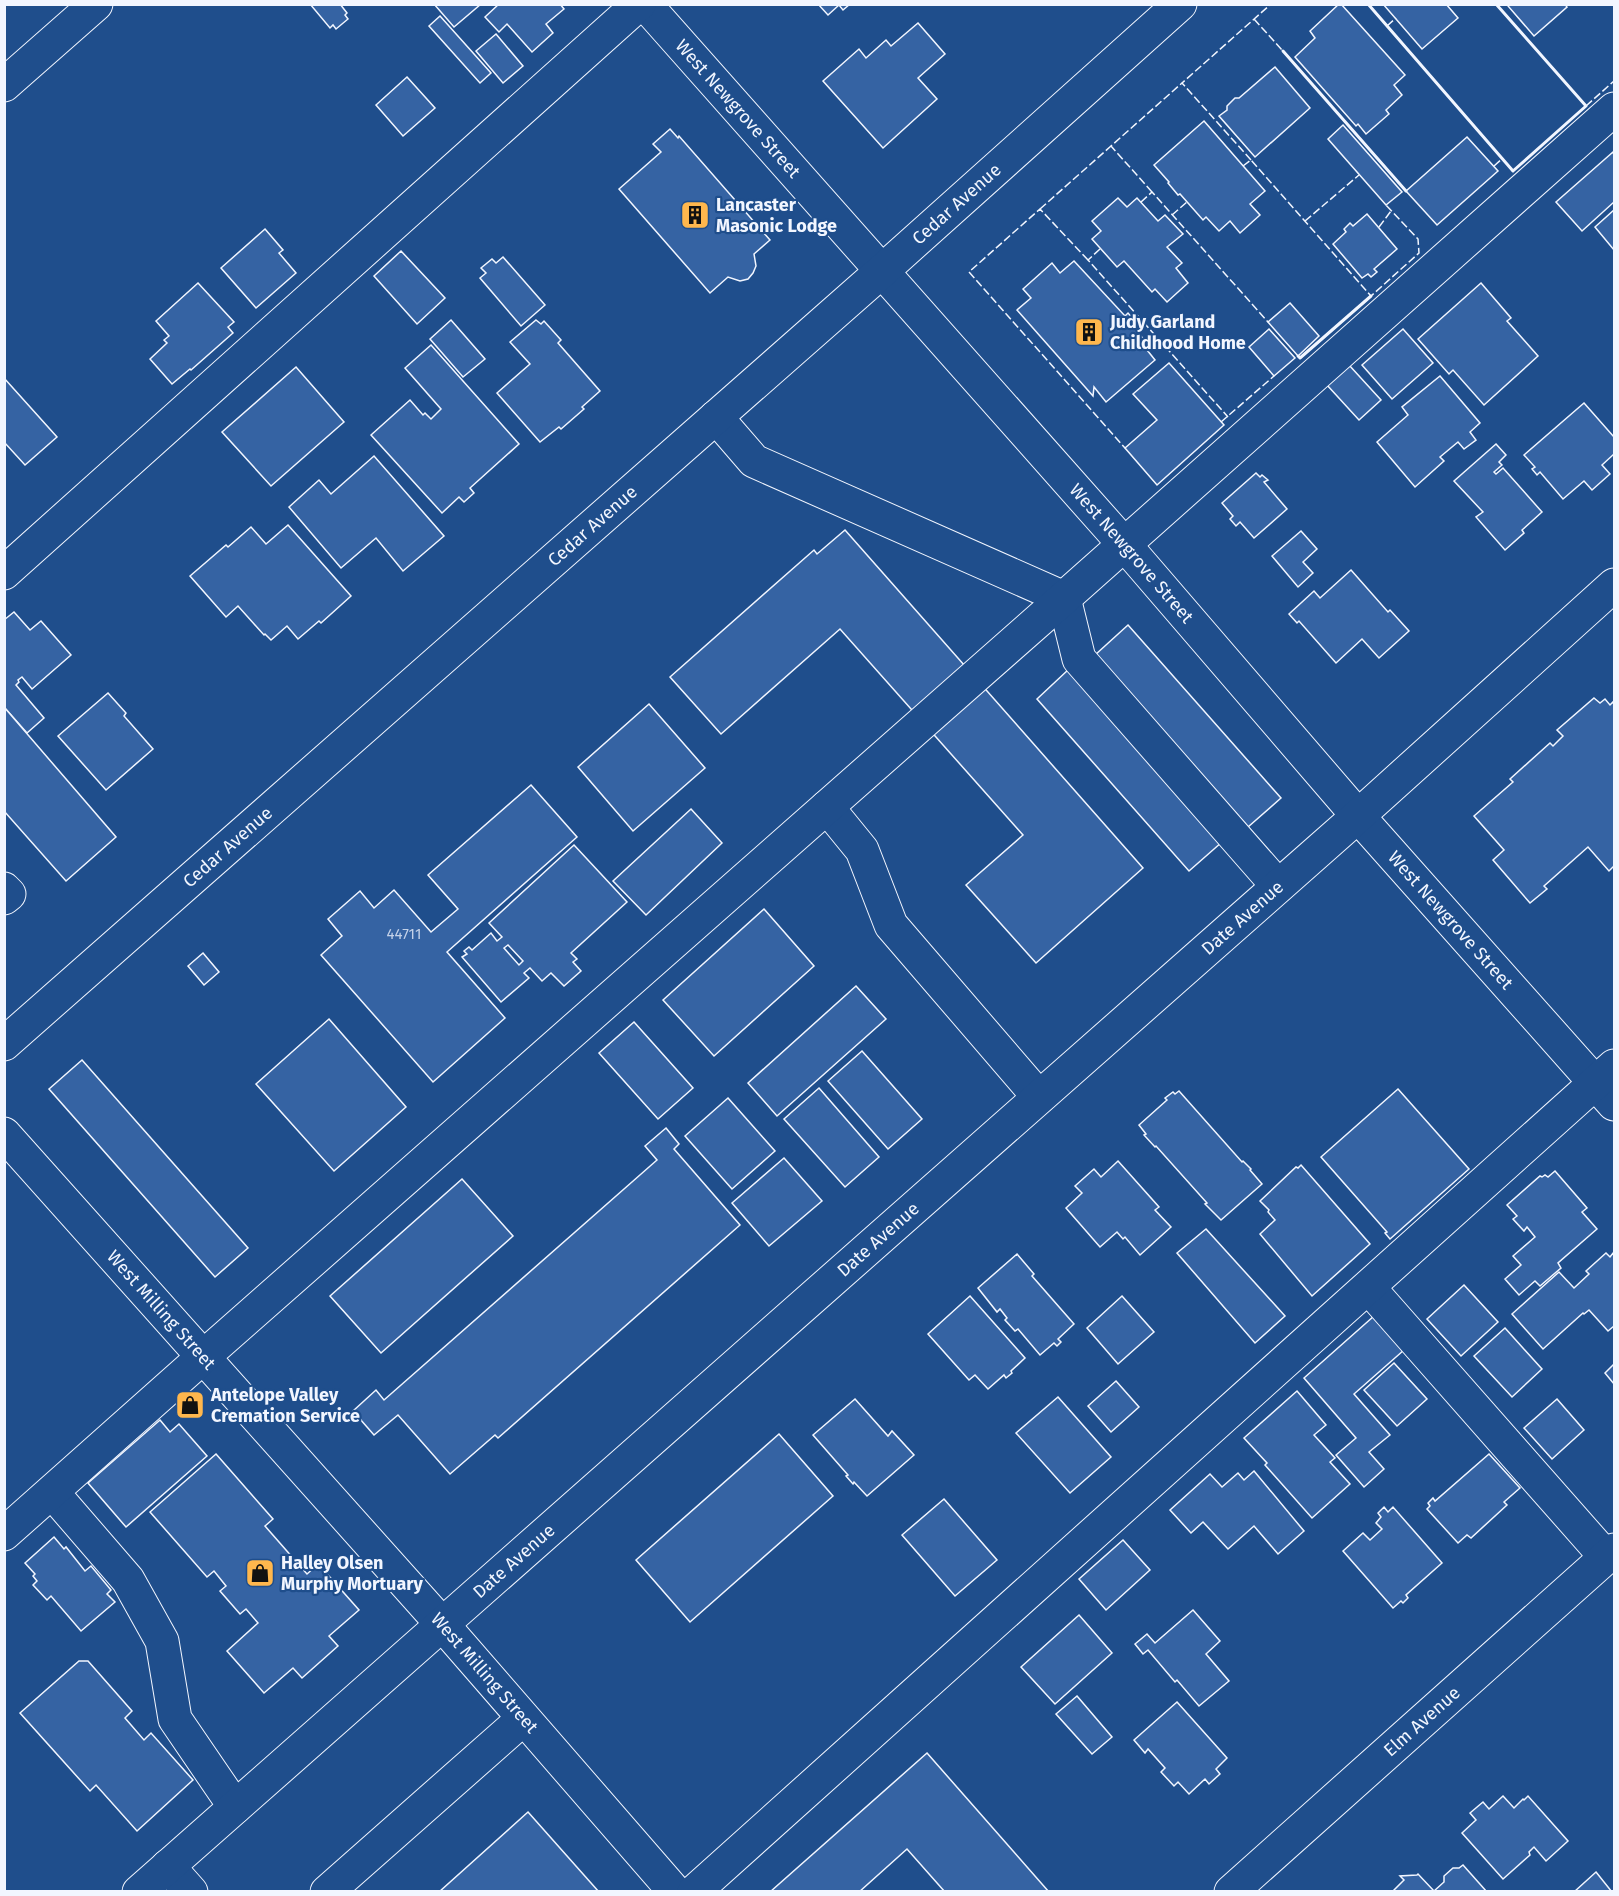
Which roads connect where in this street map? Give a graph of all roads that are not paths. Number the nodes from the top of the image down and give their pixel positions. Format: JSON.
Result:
{"nodes":[{"id":1,"x":96,"y":4,"type":"edge"},
{"id":2,"x":639,"y":4,"type":"edge"},
{"id":3,"x":645,"y":4,"type":"edge"},
{"id":4,"x":1180,"y":4,"type":"edge"},
{"id":5,"x":4,"y":85,"type":"edge"},
{"id":6,"x":1614,"y":109,"type":"edge"},
{"id":7,"x":882,"y":271,"type":"junction"},
{"id":8,"x":716,"y":417,"type":"junction"},
{"id":9,"x":1124,"y":544,"type":"junction"},
{"id":10,"x":4,"y":573,"type":"edge"},
{"id":11,"x":1614,"y":585,"type":"edge"},
{"id":12,"x":1064,"y":598,"type":"junction"},
{"id":13,"x":827,"y":807,"type":"junction"},
{"id":14,"x":1358,"y":816,"type":"junction"},
{"id":15,"x":1278,"y":886,"type":"junction"},
{"id":16,"x":4,"y":889,"type":"edge"},
{"id":17,"x":4,"y":898,"type":"edge"},
{"id":18,"x":4,"y":1044,"type":"edge"},
{"id":19,"x":1608,"y":1084,"type":"edge"},
{"id":20,"x":1039,"y":1097,"type":"junction"},
{"id":21,"x":4,"y":1134,"type":"edge"},
{"id":22,"x":1369,"y":1288,"type":"junction"},
{"id":23,"x":203,"y":1357,"type":"junction"},
{"id":24,"x":52,"y":1492,"type":"junction"},
{"id":25,"x":4,"y":1533,"type":"edge"},
{"id":26,"x":1610,"y":1553,"type":"edge"},
{"id":27,"x":442,"y":1624,"type":"junction"},
{"id":28,"x":524,"y":1719,"type":"junction"},
{"id":29,"x":235,"y":1807,"type":"junction"},
{"id":30,"x":168,"y":1866,"type":"junction"},
{"id":31,"x":139,"y":1892,"type":"edge"},
{"id":32,"x":191,"y":1892,"type":"edge"},
{"id":33,"x":327,"y":1892,"type":"edge"},
{"id":34,"x":675,"y":1892,"type":"edge"},
{"id":35,"x":694,"y":1892,"type":"edge"},
{"id":36,"x":1231,"y":1892,"type":"edge"}],
"edges":[{"from":1,"to":5,"type":"street"},
{"from":2,"to":10,"type":"street"},
{"from":3,"to":7,"type":"street","name":"West Newgrove Street"},
{"from":4,"to":7,"type":"street","name":"Cedar Avenue"},
{"from":6,"to":9,"type":"street"},
{"from":7,"to":8,"type":"street","name":"Cedar Avenue"},
{"from":7,"to":9,"type":"street","name":"West Newgrove Street"},
{"from":8,"to":12,"type":"street"},
{"from":8,"to":18,"type":"street","name":"Cedar Avenue"},
{"from":9,"to":12,"type":"street"},
{"from":9,"to":14,"type":"street","name":"West Newgrove Street"},
{"from":11,"to":14,"type":"street","name":"Date Avenue"},
{"from":12,"to":13,"type":"street"},
{"from":12,"to":15,"type":"street"},
{"from":13,"to":20,"type":"street"},
{"from":13,"to":23,"type":"street"},
{"from":14,"to":15,"type":"street","name":"Date Avenue"},
{"from":14,"to":19,"type":"street","name":"West Newgrove Street"},
{"from":15,"to":20,"type":"street","name":"Date Avenue"},
{"from":16,"to":17,"type":"street"},
{"from":19,"to":22,"type":"street"},
{"from":20,"to":27,"type":"street","name":"Date Avenue"},
{"from":21,"to":23,"type":"street","name":"West Milling Street"},
{"from":22,"to":26,"type":"street"},
{"from":22,"to":35,"type":"street"},
{"from":23,"to":24,"type":"street"},
{"from":23,"to":27,"type":"street","name":"West Milling Street"},
{"from":24,"to":25,"type":"street"},
{"from":24,"to":29,"type":"street"},
{"from":26,"to":36,"type":"street","name":"Elm Avenue"},
{"from":27,"to":28,"type":"street","name":"West Milling Street"},
{"from":27,"to":29,"type":"street","name":"Date Avenue"},
{"from":28,"to":33,"type":"street"},
{"from":28,"to":34,"type":"street","name":"West Milling Street"},
{"from":29,"to":30,"type":"street","name":"Date Avenue"},
{"from":30,"to":31,"type":"street","name":"Date Avenue"},
{"from":30,"to":32,"type":"street"}]}
